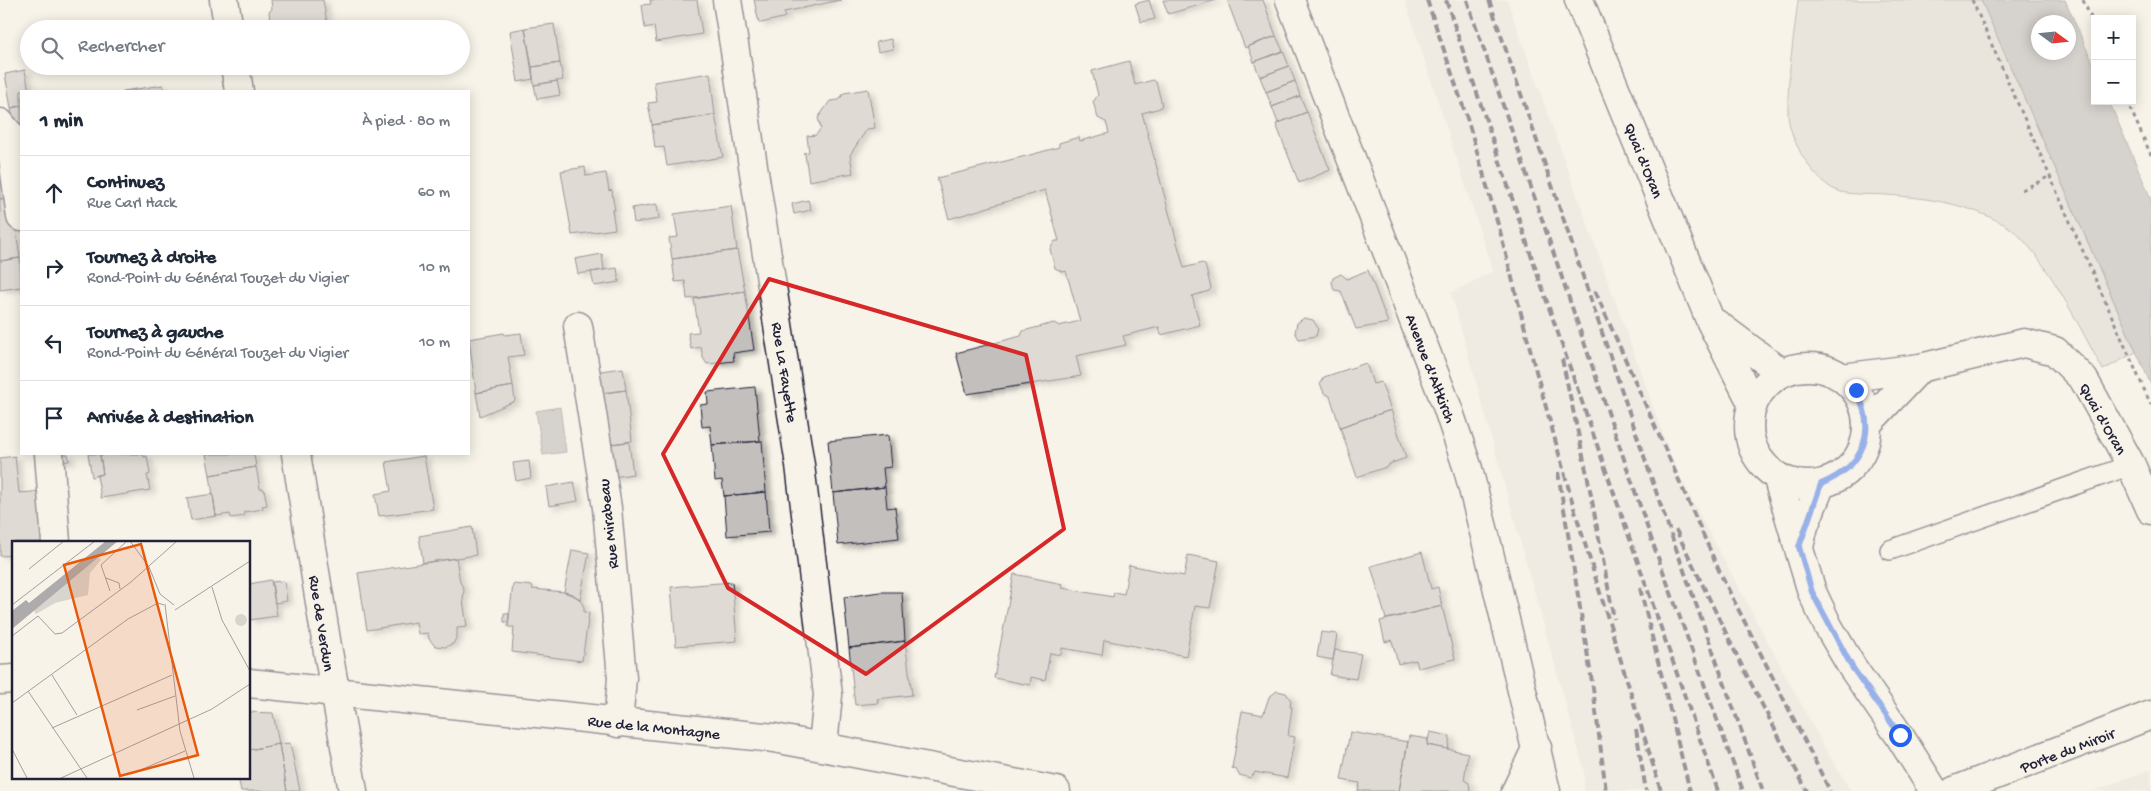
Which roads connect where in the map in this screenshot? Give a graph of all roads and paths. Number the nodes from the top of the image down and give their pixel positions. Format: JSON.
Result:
{"nodes":[{"id":1,"x":224,"y":0,"type":"edge"},
{"id":2,"x":727,"y":0,"type":"edge"},
{"id":3,"x":1290,"y":0,"type":"edge"},
{"id":4,"x":1580,"y":0,"type":"edge"},
{"id":5,"x":1972,"y":0,"type":"edge"},
{"id":6,"x":2083,"y":0,"type":"edge"},
{"id":7,"x":2091,"y":18,"type":"edge"},
{"id":8,"x":227,"y":20,"type":"edge"},
{"id":9,"x":236,"y":75,"type":"edge"},
{"id":10,"x":239,"y":90,"type":"edge"},
{"id":11,"x":2129,"y":105,"type":"edge"},
{"id":12,"x":0,"y":123,"type":"edge"},
{"id":13,"x":2151,"y":155,"type":"edge"},
{"id":14,"x":2050,"y":176,"type":"junction"},
{"id":15,"x":2022,"y":190,"type":"dead end"},
{"id":16,"x":20,"y":210,"type":"edge"},
{"id":17,"x":1710,"y":320,"type":"junction"},
{"id":18,"x":578,"y":326,"type":"dead end"},
{"id":19,"x":1920,"y":368,"type":"junction"},
{"id":20,"x":1782,"y":373,"type":"junction"},
{"id":21,"x":1842,"y":378,"type":"junction"},
{"id":22,"x":1753,"y":405,"type":"junction"},
{"id":23,"x":2151,"y":405,"type":"edge"},
{"id":24,"x":1867,"y":424,"type":"junction"},
{"id":25,"x":48,"y":455,"type":"edge"},
{"id":26,"x":296,"y":455,"type":"edge"},
{"id":27,"x":2131,"y":465,"type":"junction"},
{"id":28,"x":1776,"y":476,"type":"junction"},
{"id":29,"x":1821,"y":484,"type":"junction"},
{"id":30,"x":2151,"y":510,"type":"edge"},
{"id":31,"x":56,"y":541,"type":"edge"},
{"id":32,"x":1799,"y":547,"type":"junction"},
{"id":33,"x":1890,"y":550,"type":"dead end"},
{"id":34,"x":250,"y":684,"type":"edge"},
{"id":35,"x":335,"y":693,"type":"junction"},
{"id":36,"x":2151,"y":716,"type":"edge"},
{"id":37,"x":618,"y":723,"type":"junction"},
{"id":38,"x":823,"y":746,"type":"junction"},
{"id":39,"x":1537,"y":748,"type":"junction"},
{"id":40,"x":353,"y":791,"type":"edge"},
{"id":41,"x":1056,"y":791,"type":"edge"},
{"id":42,"x":1516,"y":791,"type":"edge"},
{"id":43,"x":1546,"y":791,"type":"edge"},
{"id":44,"x":1562,"y":791,"type":"edge"},
{"id":45,"x":1934,"y":791,"type":"edge"},
{"id":46,"x":1954,"y":791,"type":"edge"}],
"edges":[{"from":1,"to":8,"type":"street"},
{"from":2,"to":38,"type":"street","name":"Rue La Fayette"},
{"from":3,"to":39,"type":"street","name":"Avenue d'Altkirch"},
{"from":4,"to":17,"type":"street","name":"Quai d'Oran"},
{"from":5,"to":14,"type":"path"},
{"from":6,"to":7,"type":"path"},
{"from":9,"to":10,"type":"street"},
{"from":11,"to":13,"type":"path"},
{"from":12,"to":16,"type":"street"},
{"from":14,"to":15,"type":"path"},
{"from":14,"to":23,"type":"path"},
{"from":17,"to":20,"type":"street"},
{"from":17,"to":22,"type":"street","name":"Quai d'Oran"},
{"from":18,"to":37,"type":"street","name":"Rue Mirabeau"},
{"from":19,"to":21,"type":"street","name":"Quai d'Oran"},
{"from":19,"to":24,"type":"street"},
{"from":19,"to":27,"type":"street","name":"Quai d'Oran"},
{"from":20,"to":21,"type":"street"},
{"from":20,"to":22,"type":"street"},
{"from":21,"to":24,"type":"street"},
{"from":22,"to":28,"type":"street"},
{"from":24,"to":29,"type":"street"},
{"from":25,"to":31,"type":"street"},
{"from":26,"to":35,"type":"street","name":"Rue de Verdun"},
{"from":27,"to":30,"type":"street","name":"Quai d'Oran"},
{"from":27,"to":33,"type":"lane"},
{"from":28,"to":29,"type":"street"},
{"from":28,"to":32,"type":"street"},
{"from":29,"to":32,"type":"street"},
{"from":32,"to":45,"type":"street"},
{"from":34,"to":35,"type":"street","name":"Rue de la Montagne"},
{"from":35,"to":37,"type":"street","name":"Rue de la Montagne"},
{"from":35,"to":40,"type":"street","name":"Rue de Verdun"},
{"from":36,"to":46,"type":"street","name":"Porte du Miroir"},
{"from":37,"to":38,"type":"street","name":"Rue de la Montagne"},
{"from":38,"to":41,"type":"street","name":"Rue de la Montagne"},
{"from":39,"to":42,"type":"street"},
{"from":39,"to":43,"type":"street","name":"Avenue d'Altkirch"},
{"from":39,"to":44,"type":"street","name":"Avenue d'Altkirch"}]}
